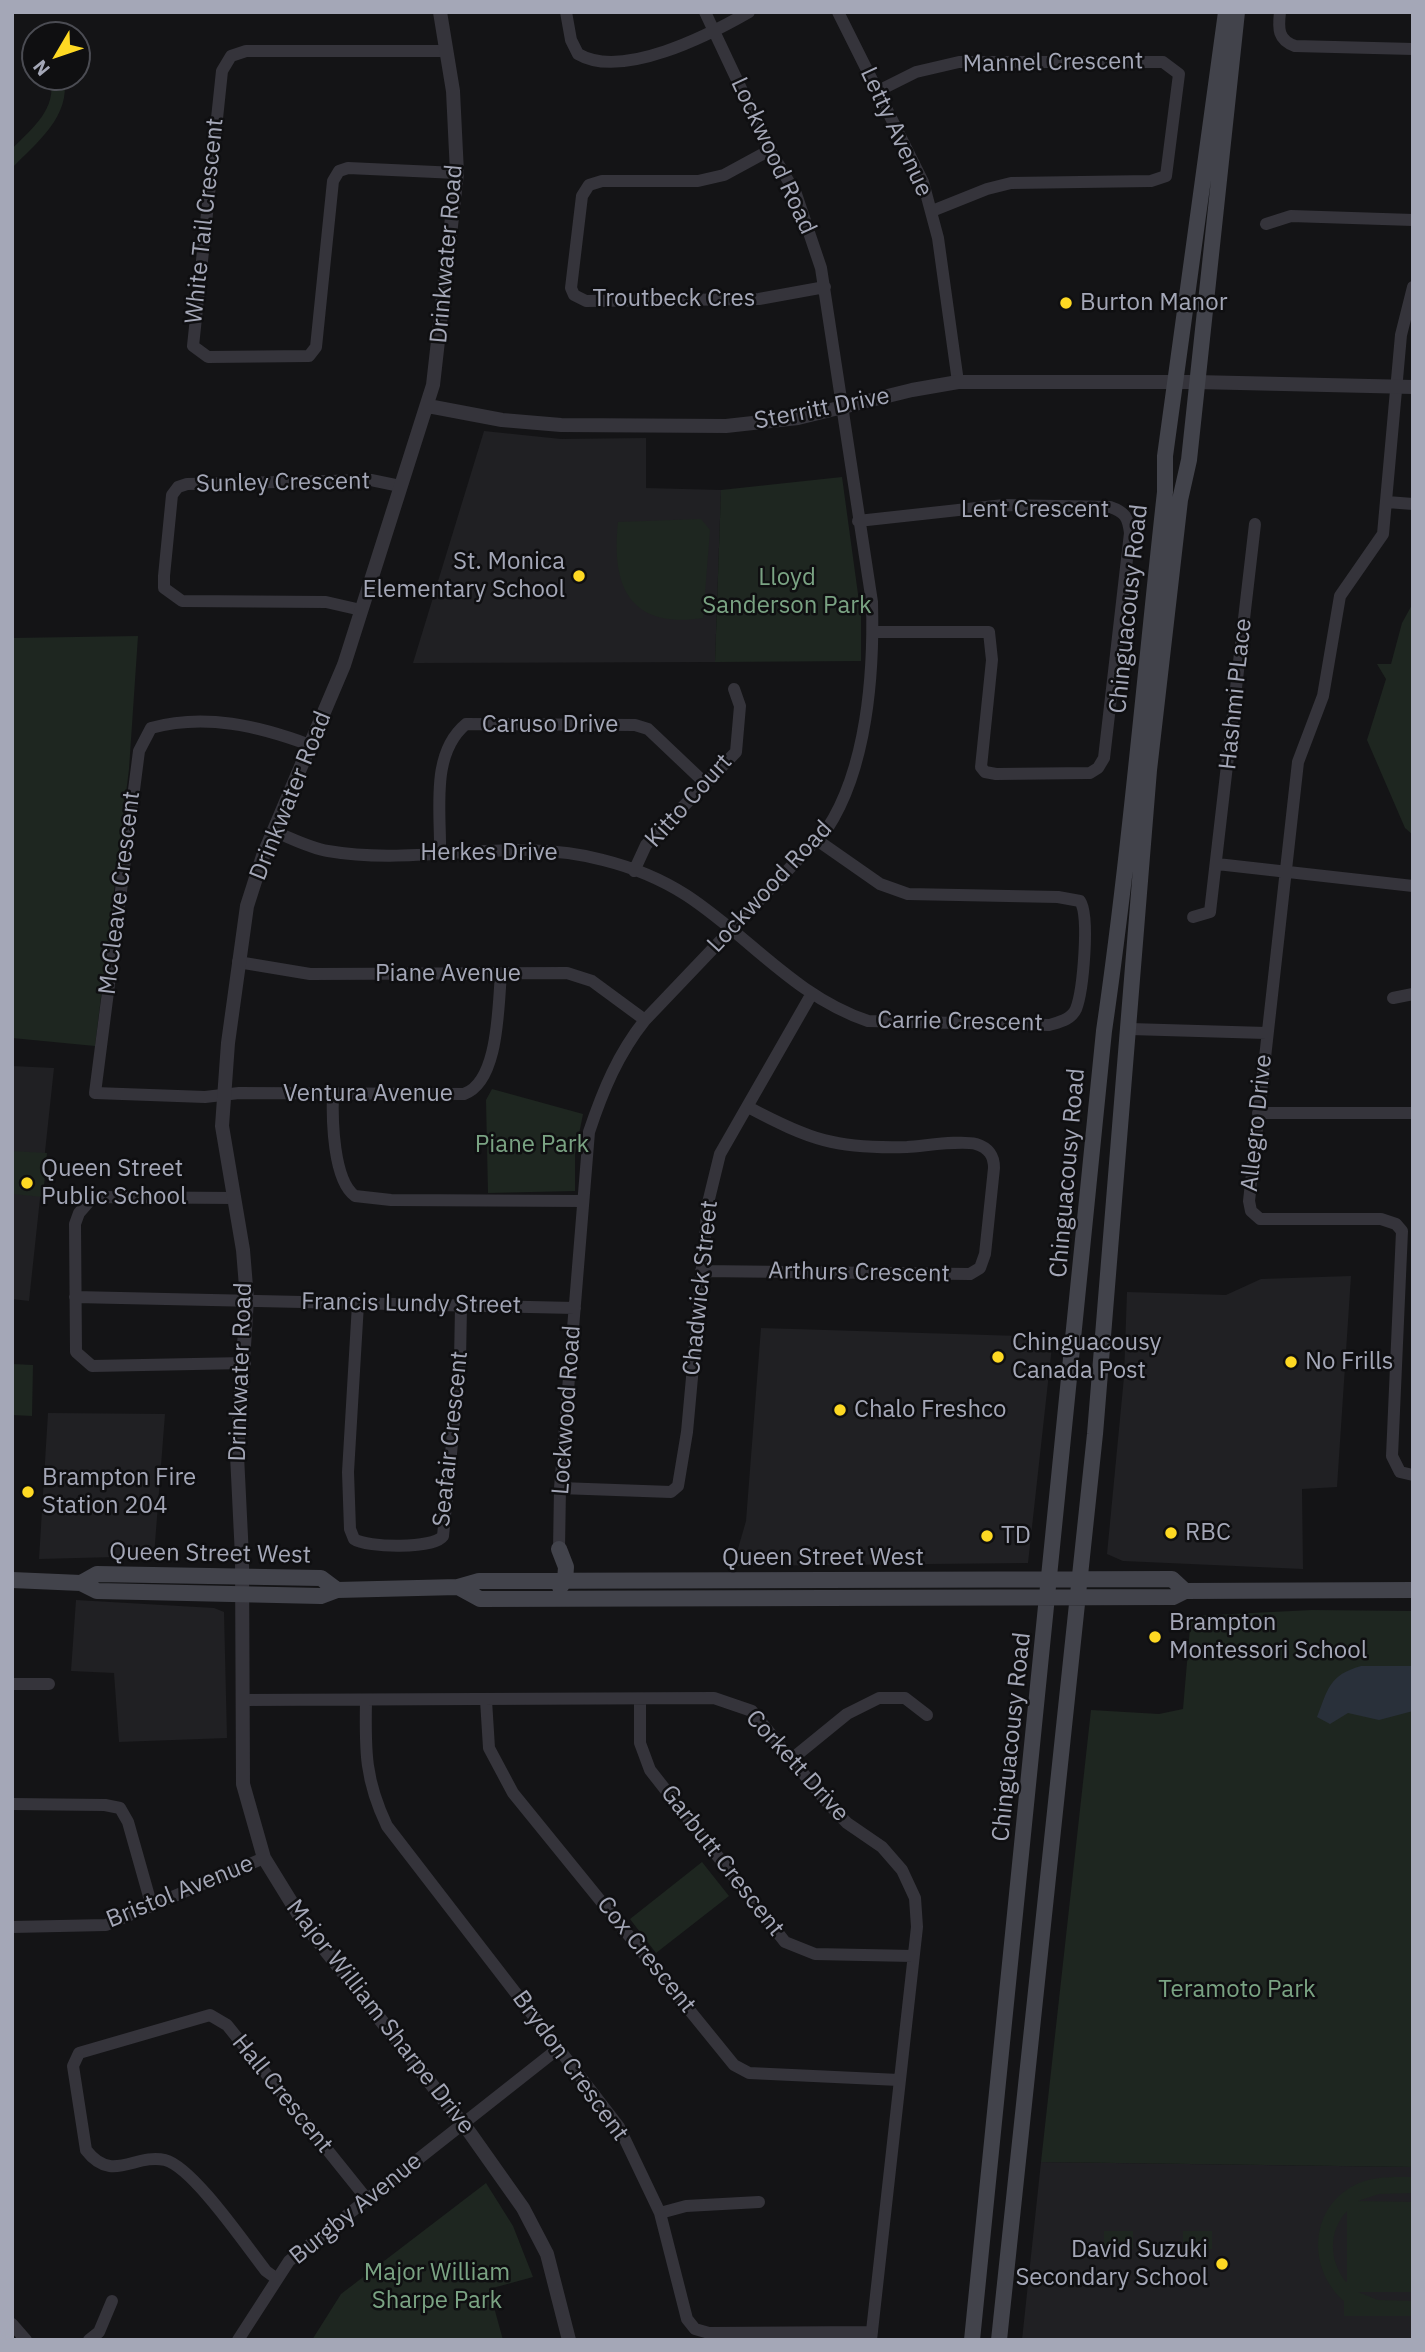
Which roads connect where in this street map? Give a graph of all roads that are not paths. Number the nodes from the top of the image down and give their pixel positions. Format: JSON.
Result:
{"nodes":[{"id":1,"x":440,"y":12,"type":"edge"},
{"id":2,"x":566,"y":12,"type":"edge"},
{"id":3,"x":705,"y":12,"type":"edge"},
{"id":4,"x":749,"y":12,"type":"edge"},
{"id":5,"x":838,"y":12,"type":"edge"},
{"id":6,"x":1226,"y":12,"type":"edge"},
{"id":7,"x":1237,"y":12,"type":"edge"},
{"id":8,"x":1280,"y":12,"type":"edge"},
{"id":9,"x":714,"y":32,"type":"junction"},
{"id":10,"x":1413,"y":48,"type":"edge"},
{"id":11,"x":446,"y":51,"type":"junction"},
{"id":12,"x":877,"y":91,"type":"junction"},
{"id":13,"x":771,"y":150,"type":"junction"},
{"id":14,"x":457,"y":173,"type":"junction"},
{"id":15,"x":932,"y":211,"type":"junction"},
{"id":16,"x":1413,"y":220,"type":"edge"},
{"id":17,"x":1266,"y":224,"type":"dead end"},
{"id":18,"x":825,"y":287,"type":"junction"},
{"id":19,"x":1413,"y":287,"type":"edge"},
{"id":20,"x":958,"y":382,"type":"junction"},
{"id":21,"x":1175,"y":382,"type":"junction"},
{"id":22,"x":1196,"y":382,"type":"junction"},
{"id":23,"x":1396,"y":387,"type":"junction"},
{"id":24,"x":1413,"y":387,"type":"edge"},
{"id":25,"x":428,"y":406,"type":"junction"},
{"id":26,"x":844,"y":409,"type":"junction"},
{"id":27,"x":400,"y":486,"type":"junction"},
{"id":28,"x":1387,"y":502,"type":"junction"},
{"id":29,"x":1413,"y":504,"type":"edge"},
{"id":30,"x":858,"y":521,"type":"junction"},
{"id":31,"x":1255,"y":524,"type":"dead end"},
{"id":32,"x":361,"y":610,"type":"junction"},
{"id":33,"x":873,"y":632,"type":"junction"},
{"id":34,"x":734,"y":689,"type":"dead end"},
{"id":35,"x":310,"y":745,"type":"junction"},
{"id":36,"x":706,"y":784,"type":"junction"},
{"id":37,"x":273,"y":831,"type":"junction"},
{"id":38,"x":817,"y":840,"type":"junction"},
{"id":39,"x":440,"y":853,"type":"junction"},
{"id":40,"x":1217,"y":864,"type":"junction"},
{"id":41,"x":634,"y":871,"type":"junction"},
{"id":42,"x":1285,"y":872,"type":"junction"},
{"id":43,"x":1413,"y":886,"type":"edge"},
{"id":44,"x":1193,"y":917,"type":"dead end"},
{"id":45,"x":730,"y":930,"type":"junction"},
{"id":46,"x":238,"y":962,"type":"junction"},
{"id":47,"x":501,"y":974,"type":"junction"},
{"id":48,"x":1413,"y":994,"type":"edge"},
{"id":49,"x":811,"y":995,"type":"junction"},
{"id":50,"x":1393,"y":998,"type":"dead end"},
{"id":51,"x":645,"y":1020,"type":"junction"},
{"id":52,"x":1130,"y":1029,"type":"junction"},
{"id":53,"x":1266,"y":1033,"type":"junction"},
{"id":54,"x":333,"y":1093,"type":"junction"},
{"id":55,"x":225,"y":1095,"type":"junction"},
{"id":56,"x":748,"y":1107,"type":"junction"},
{"id":57,"x":1258,"y":1113,"type":"junction"},
{"id":58,"x":1413,"y":1113,"type":"edge"},
{"id":59,"x":235,"y":1198,"type":"junction"},
{"id":60,"x":583,"y":1201,"type":"junction"},
{"id":61,"x":701,"y":1271,"type":"junction"},
{"id":62,"x":75,"y":1297,"type":"junction"},
{"id":63,"x":247,"y":1299,"type":"junction"},
{"id":64,"x":358,"y":1304,"type":"junction"},
{"id":65,"x":461,"y":1306,"type":"junction"},
{"id":66,"x":575,"y":1308,"type":"junction"},
{"id":67,"x":245,"y":1363,"type":"junction"},
{"id":68,"x":1413,"y":1475,"type":"edge"},
{"id":69,"x":560,"y":1488,"type":"junction"},
{"id":70,"x":559,"y":1549,"type":"junction"},
{"id":71,"x":241,"y":1576,"type":"junction"},
{"id":72,"x":1051,"y":1579,"type":"junction"},
{"id":73,"x":1080,"y":1579,"type":"junction"},
{"id":74,"x":12,"y":1580,"type":"edge"},
{"id":75,"x":505,"y":1581,"type":"junction"},
{"id":76,"x":565,"y":1581,"type":"junction"},
{"id":77,"x":764,"y":1581,"type":"junction"},
{"id":78,"x":81,"y":1583,"type":"junction"},
{"id":79,"x":458,"y":1587,"type":"junction"},
{"id":80,"x":337,"y":1590,"type":"junction"},
{"id":81,"x":1413,"y":1590,"type":"edge"},
{"id":82,"x":1185,"y":1591,"type":"junction"},
{"id":83,"x":241,"y":1594,"type":"junction"},
{"id":84,"x":1049,"y":1598,"type":"junction"},
{"id":85,"x":1079,"y":1598,"type":"junction"},
{"id":86,"x":480,"y":1599,"type":"junction"},
{"id":87,"x":764,"y":1599,"type":"junction"},
{"id":88,"x":12,"y":1684,"type":"edge"},
{"id":89,"x":49,"y":1684,"type":"dead end"},
{"id":90,"x":640,"y":1699,"type":"junction"},
{"id":91,"x":243,"y":1700,"type":"junction"},
{"id":92,"x":486,"y":1700,"type":"junction"},
{"id":93,"x":366,"y":1701,"type":"junction"},
{"id":94,"x":927,"y":1715,"type":"dead end"},
{"id":95,"x":793,"y":1758,"type":"junction"},
{"id":96,"x":12,"y":1804,"type":"edge"},
{"id":97,"x":264,"y":1858,"type":"junction"},
{"id":98,"x":152,"y":1907,"type":"junction"},
{"id":99,"x":12,"y":1927,"type":"edge"},
{"id":100,"x":913,"y":1955,"type":"junction"},
{"id":101,"x":559,"y":2048,"type":"junction"},
{"id":102,"x":899,"y":2080,"type":"junction"},
{"id":103,"x":462,"y":2124,"type":"junction"},
{"id":104,"x":366,"y":2198,"type":"junction"},
{"id":105,"x":759,"y":2202,"type":"dead end"},
{"id":106,"x":660,"y":2213,"type":"junction"},
{"id":107,"x":277,"y":2279,"type":"junction"},
{"id":108,"x":112,"y":2301,"type":"dead end"},
{"id":109,"x":12,"y":2324,"type":"edge"},
{"id":110,"x":872,"y":2336,"type":"edge"},
{"id":111,"x":26,"y":2340,"type":"edge"},
{"id":112,"x":89,"y":2340,"type":"edge"},
{"id":113,"x":238,"y":2340,"type":"edge"},
{"id":114,"x":569,"y":2340,"type":"edge"},
{"id":115,"x":972,"y":2340,"type":"edge"},
{"id":116,"x":999,"y":2340,"type":"edge"}],
"edges":[{"from":1,"to":11,"type":"street","name":"Drinkwater Road"},
{"from":2,"to":9,"type":"street"},
{"from":3,"to":9,"type":"street","name":"Lockwood Road"},
{"from":4,"to":9,"type":"street"},
{"from":5,"to":12,"type":"street","name":"Letty Avenue"},
{"from":6,"to":21,"type":"main road","name":"Chinguacousy Road"},
{"from":7,"to":22,"type":"main road","name":"Chinguacousy Road"},
{"from":8,"to":10,"type":"street"},
{"from":9,"to":13,"type":"street","name":"Lockwood Road"},
{"from":11,"to":14,"type":"street","name":"Drinkwater Road"},
{"from":11,"to":14,"type":"street","name":"White Tail Crescent"},
{"from":12,"to":15,"type":"street","name":"Letty Avenue"},
{"from":12,"to":15,"type":"street","name":"Mannel Crescent"},
{"from":13,"to":18,"type":"street","name":"Lockwood Road"},
{"from":13,"to":18,"type":"street","name":"Troutbeck Cres"},
{"from":14,"to":25,"type":"street","name":"Drinkwater Road"},
{"from":15,"to":20,"type":"street","name":"Letty Avenue"},
{"from":16,"to":17,"type":"street"},
{"from":18,"to":26,"type":"street","name":"Lockwood Road"},
{"from":19,"to":23,"type":"street","name":"Allegro Drive"},
{"from":20,"to":21,"type":"street","name":"Sterritt Drive"},
{"from":20,"to":26,"type":"street","name":"Sterritt Drive"},
{"from":21,"to":22,"type":"street","name":"Sterritt Drive"},
{"from":21,"to":72,"type":"main road","name":"Chinguacousy Road"},
{"from":22,"to":23,"type":"street","name":"Sterritt Drive"},
{"from":22,"to":52,"type":"main road","name":"Chinguacousy Road"},
{"from":23,"to":24,"type":"street","name":"Sterritt Drive"},
{"from":23,"to":28,"type":"street","name":"Allegro Drive"},
{"from":25,"to":26,"type":"street","name":"Sterritt Drive"},
{"from":25,"to":27,"type":"street","name":"Drinkwater Road"},
{"from":26,"to":30,"type":"street","name":"Lockwood Road"},
{"from":27,"to":32,"type":"street","name":"Drinkwater Road"},
{"from":27,"to":32,"type":"street","name":"Sunley Crescent"},
{"from":28,"to":29,"type":"street"},
{"from":28,"to":42,"type":"street","name":"Allegro Drive"},
{"from":30,"to":33,"type":"street","name":"Lockwood Road"},
{"from":30,"to":33,"type":"street","name":"Lent Crescent"},
{"from":31,"to":40,"type":"street","name":"Hashmi PLace"},
{"from":32,"to":35,"type":"street","name":"Drinkwater Road"},
{"from":33,"to":38,"type":"street","name":"Lockwood Road"},
{"from":34,"to":36,"type":"street","name":"Kitto Court"},
{"from":35,"to":37,"type":"street","name":"Drinkwater Road"},
{"from":35,"to":55,"type":"street","name":"McCleave Crescent"},
{"from":36,"to":39,"type":"street","name":"Caruso Drive"},
{"from":36,"to":41,"type":"street","name":"Kitto Court"},
{"from":37,"to":39,"type":"street","name":"Herkes Drive"},
{"from":37,"to":46,"type":"street","name":"Drinkwater Road"},
{"from":38,"to":45,"type":"street","name":"Lockwood Road"},
{"from":38,"to":49,"type":"street","name":"Carrie Crescent"},
{"from":39,"to":41,"type":"street","name":"Herkes Drive"},
{"from":40,"to":42,"type":"street"},
{"from":40,"to":44,"type":"street","name":"Hashmi PLace"},
{"from":41,"to":45,"type":"street","name":"Herkes Drive"},
{"from":42,"to":43,"type":"street"},
{"from":42,"to":53,"type":"street","name":"Allegro Drive"},
{"from":45,"to":49,"type":"street","name":"Carrie Crescent"},
{"from":45,"to":51,"type":"street","name":"Lockwood Road"},
{"from":46,"to":47,"type":"street","name":"Piane Avenue"},
{"from":46,"to":55,"type":"street","name":"Drinkwater Road"},
{"from":47,"to":51,"type":"street","name":"Piane Avenue"},
{"from":47,"to":54,"type":"street","name":"Ventura Avenue"},
{"from":48,"to":50,"type":"street"},
{"from":49,"to":56,"type":"street","name":"Chadwick Street"},
{"from":51,"to":60,"type":"street","name":"Lockwood Road"},
{"from":52,"to":53,"type":"street"},
{"from":52,"to":73,"type":"main road","name":"Chinguacousy Road"},
{"from":53,"to":57,"type":"street","name":"Allegro Drive"},
{"from":54,"to":55,"type":"street","name":"Ventura Avenue"},
{"from":54,"to":60,"type":"street"},
{"from":55,"to":59,"type":"street","name":"Drinkwater Road"},
{"from":56,"to":61,"type":"street","name":"Chadwick Street"},
{"from":56,"to":61,"type":"street","name":"Arthurs Crescent"},
{"from":57,"to":58,"type":"street"},
{"from":57,"to":68,"type":"street","name":"Allegro Drive"},
{"from":59,"to":62,"type":"street"},
{"from":59,"to":63,"type":"street","name":"Drinkwater Road"},
{"from":60,"to":66,"type":"street","name":"Lockwood Road"},
{"from":61,"to":69,"type":"street","name":"Chadwick Street"},
{"from":62,"to":63,"type":"street","name":"Francis Lundy Street"},
{"from":62,"to":67,"type":"street"},
{"from":63,"to":64,"type":"street","name":"Francis Lundy Street"},
{"from":63,"to":67,"type":"street","name":"Drinkwater Road"},
{"from":64,"to":65,"type":"street","name":"Francis Lundy Street"},
{"from":64,"to":65,"type":"street","name":"Seafair Crescent"},
{"from":65,"to":66,"type":"street","name":"Francis Lundy Street"},
{"from":66,"to":69,"type":"street","name":"Lockwood Road"},
{"from":67,"to":71,"type":"street","name":"Drinkwater Road"},
{"from":69,"to":70,"type":"street","name":"Lockwood Road"},
{"from":70,"to":75,"type":"main road"},
{"from":70,"to":76,"type":"main road"},
{"from":71,"to":78,"type":"main road","name":"Queen Street West"},
{"from":71,"to":80,"type":"main road","name":"Queen Street West"},
{"from":71,"to":83,"type":"street","name":"Drinkwater Road"},
{"from":72,"to":73,"type":"main road","name":"Queen Street West"},
{"from":72,"to":77,"type":"main road","name":"Queen Street West"},
{"from":72,"to":84,"type":"main road","name":"Chinguacousy Road"},
{"from":73,"to":82,"type":"main road","name":"Queen Street West"},
{"from":73,"to":85,"type":"main road","name":"Chinguacousy Road"},
{"from":74,"to":78,"type":"main road","name":"Queen Street West"},
{"from":75,"to":76,"type":"main road","name":"Queen Street West"},
{"from":75,"to":79,"type":"main road","name":"Queen Street West"},
{"from":76,"to":77,"type":"main road","name":"Queen Street West"},
{"from":76,"to":86,"type":"main road"},
{"from":77,"to":87,"type":"main road"},
{"from":78,"to":83,"type":"main road","name":"Queen Street West"},
{"from":79,"to":80,"type":"main road","name":"Queen Street West"},
{"from":79,"to":86,"type":"main road","name":"Queen Street West"},
{"from":80,"to":83,"type":"main road","name":"Queen Street West"},
{"from":81,"to":82,"type":"main road","name":"Queen Street West"},
{"from":82,"to":85,"type":"main road","name":"Queen Street West"},
{"from":83,"to":91,"type":"street","name":"Major William Sharpe Drive"},
{"from":84,"to":85,"type":"main road","name":"Queen Street West"},
{"from":84,"to":87,"type":"main road","name":"Queen Street West"},
{"from":84,"to":115,"type":"main road","name":"Chinguacousy Road"},
{"from":85,"to":116,"type":"main road","name":"Chinguacousy Road"},
{"from":86,"to":87,"type":"main road","name":"Queen Street West"},
{"from":88,"to":89,"type":"street"},
{"from":90,"to":92,"type":"street","name":"Corkett Drive"},
{"from":90,"to":95,"type":"street","name":"Corkett Drive"},
{"from":90,"to":100,"type":"street","name":"Garbutt Crescent"},
{"from":91,"to":93,"type":"street","name":"Corkett Drive"},
{"from":91,"to":97,"type":"street","name":"Major William Sharpe Drive"},
{"from":92,"to":93,"type":"street","name":"Corkett Drive"},
{"from":92,"to":102,"type":"street","name":"Cox Crescent"},
{"from":93,"to":101,"type":"street","name":"Brydon Crescent"},
{"from":94,"to":95,"type":"street"},
{"from":95,"to":100,"type":"street","name":"Corkett Drive"},
{"from":96,"to":98,"type":"street"},
{"from":97,"to":98,"type":"street","name":"Bristol Avenue"},
{"from":97,"to":103,"type":"street","name":"Major William Sharpe Drive"},
{"from":98,"to":99,"type":"street","name":"Bristol Avenue"},
{"from":100,"to":102,"type":"street","name":"Corkett Drive"},
{"from":101,"to":103,"type":"street","name":"Burgby Avenue"},
{"from":101,"to":106,"type":"street","name":"Brydon Crescent"},
{"from":102,"to":110,"type":"street","name":"Corkett Drive"},
{"from":103,"to":104,"type":"street","name":"Burgby Avenue"},
{"from":103,"to":114,"type":"street","name":"Major William Sharpe Drive"},
{"from":104,"to":107,"type":"street","name":"Burgby Avenue"},
{"from":104,"to":107,"type":"street","name":"Hall Crescent"},
{"from":105,"to":106,"type":"street"},
{"from":106,"to":110,"type":"street","name":"Brydon Crescent"},
{"from":107,"to":113,"type":"street","name":"Burgby Avenue"},
{"from":108,"to":112,"type":"street"},
{"from":109,"to":111,"type":"street"}]}
